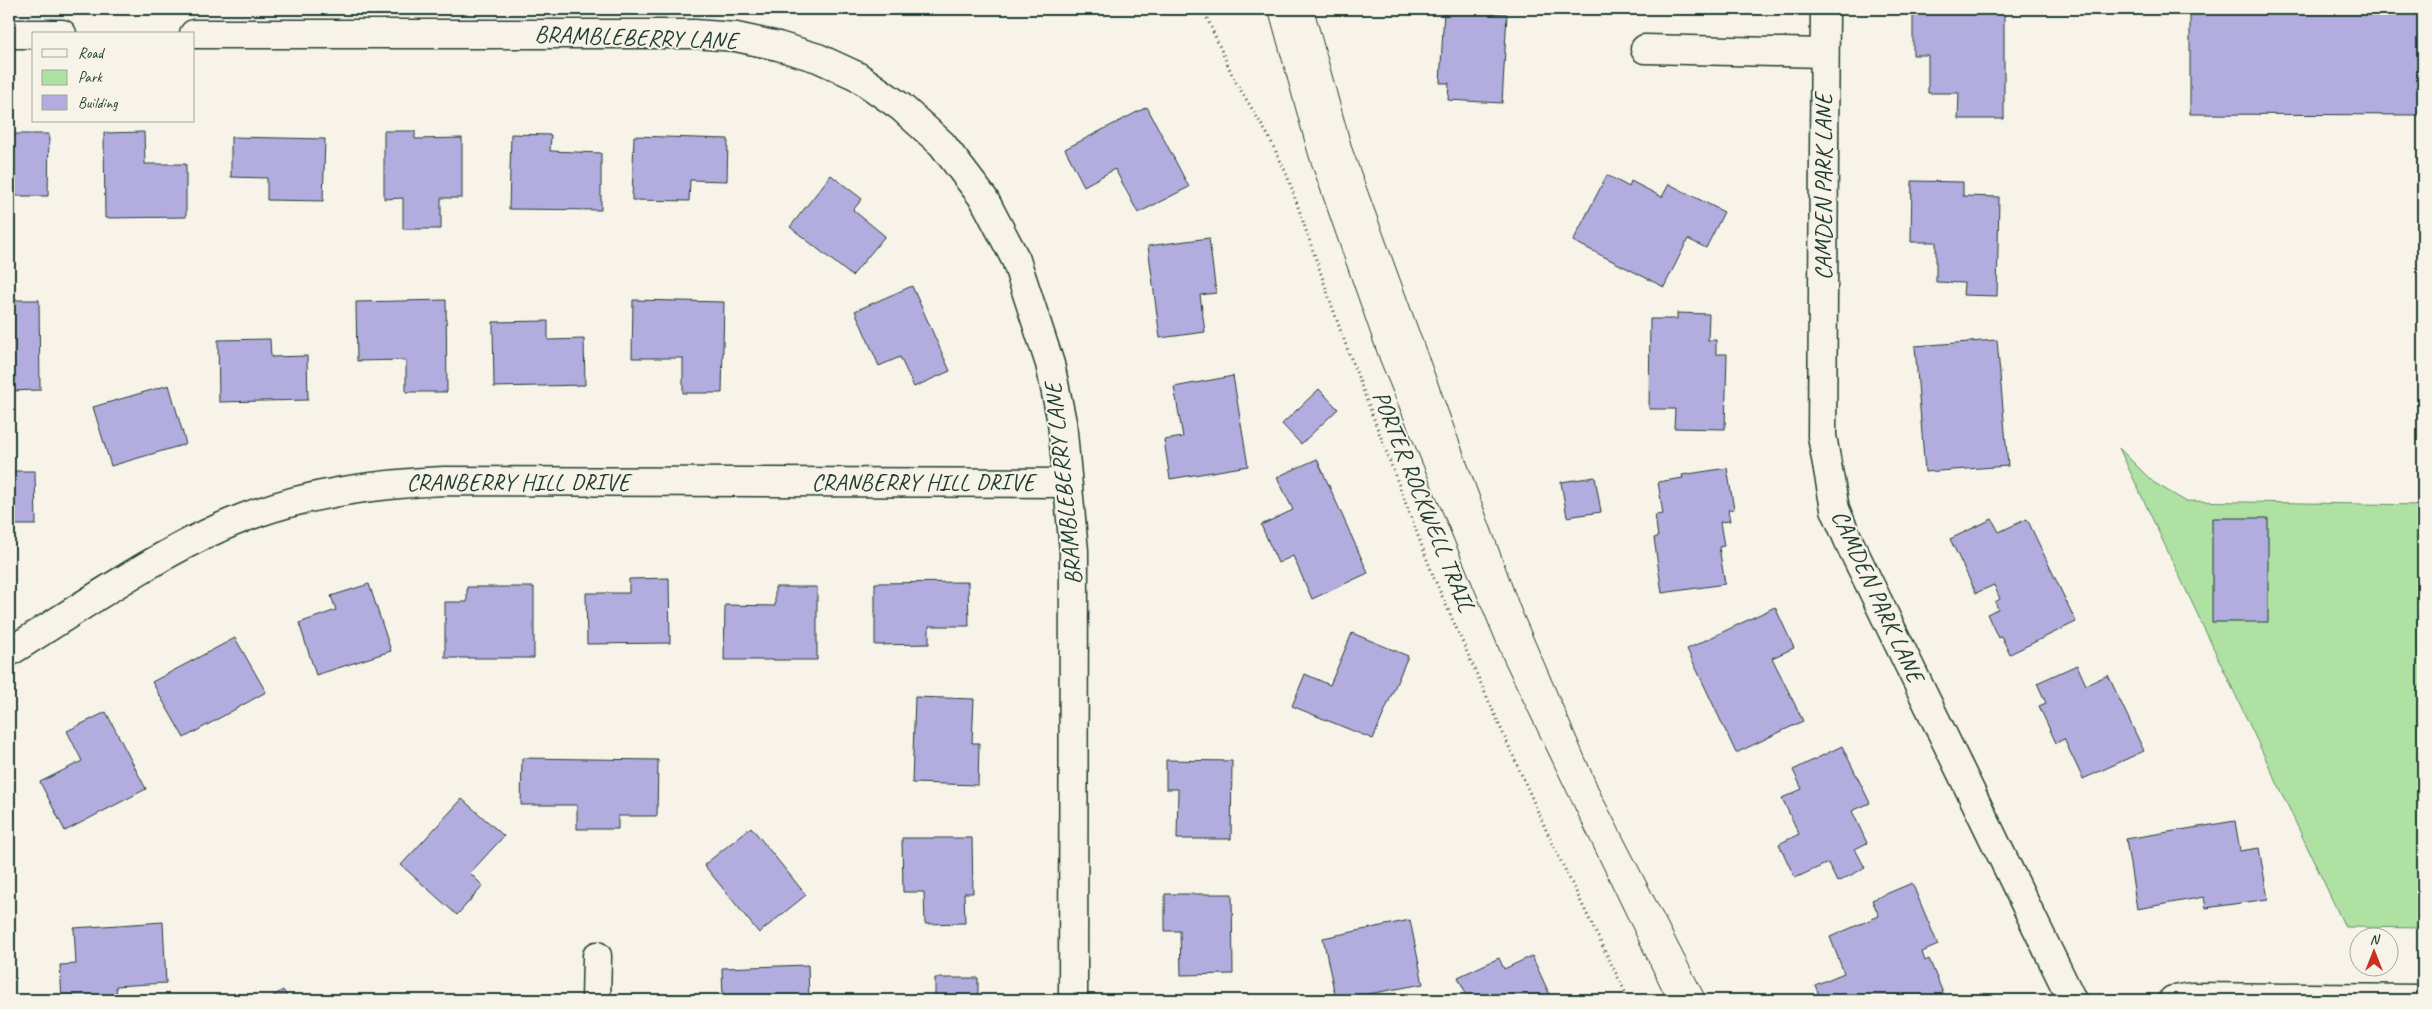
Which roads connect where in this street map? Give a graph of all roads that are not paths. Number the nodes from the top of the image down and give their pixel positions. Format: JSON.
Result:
{"nodes":[{"id":1,"x":1825,"y":9,"type":"edge"},
{"id":2,"x":9,"y":34,"type":"edge"},
{"id":3,"x":32,"y":34,"type":"edge"},
{"id":4,"x":195,"y":34,"type":"edge"},
{"id":5,"x":1645,"y":49,"type":"dead end"},
{"id":6,"x":1824,"y":53,"type":"junction"},
{"id":7,"x":1067,"y":483,"type":"junction"},
{"id":8,"x":9,"y":652,"type":"edge"},
{"id":9,"x":597,"y":956,"type":"dead end"},
{"id":10,"x":2423,"y":999,"type":"edge"},
{"id":11,"x":596,"y":1000,"type":"edge"},
{"id":12,"x":1073,"y":1000,"type":"edge"},
{"id":13,"x":2072,"y":1000,"type":"edge"},
{"id":14,"x":2173,"y":1000,"type":"edge"}],
"edges":[{"from":1,"to":6,"type":"street","name":"CAMDEN PARK LANE"},
{"from":2,"to":3,"type":"street"},
{"from":4,"to":7,"type":"street","name":"BRAMBLEBERRY LANE"},
{"from":5,"to":6,"type":"street"},
{"from":6,"to":13,"type":"street","name":"CAMDEN PARK LANE"},
{"from":7,"to":8,"type":"street","name":"CRANBERRY HILL DRIVE"},
{"from":7,"to":12,"type":"street","name":"BRAMBLEBERRY LANE"},
{"from":9,"to":11,"type":"street"},
{"from":10,"to":14,"type":"street"}]}
